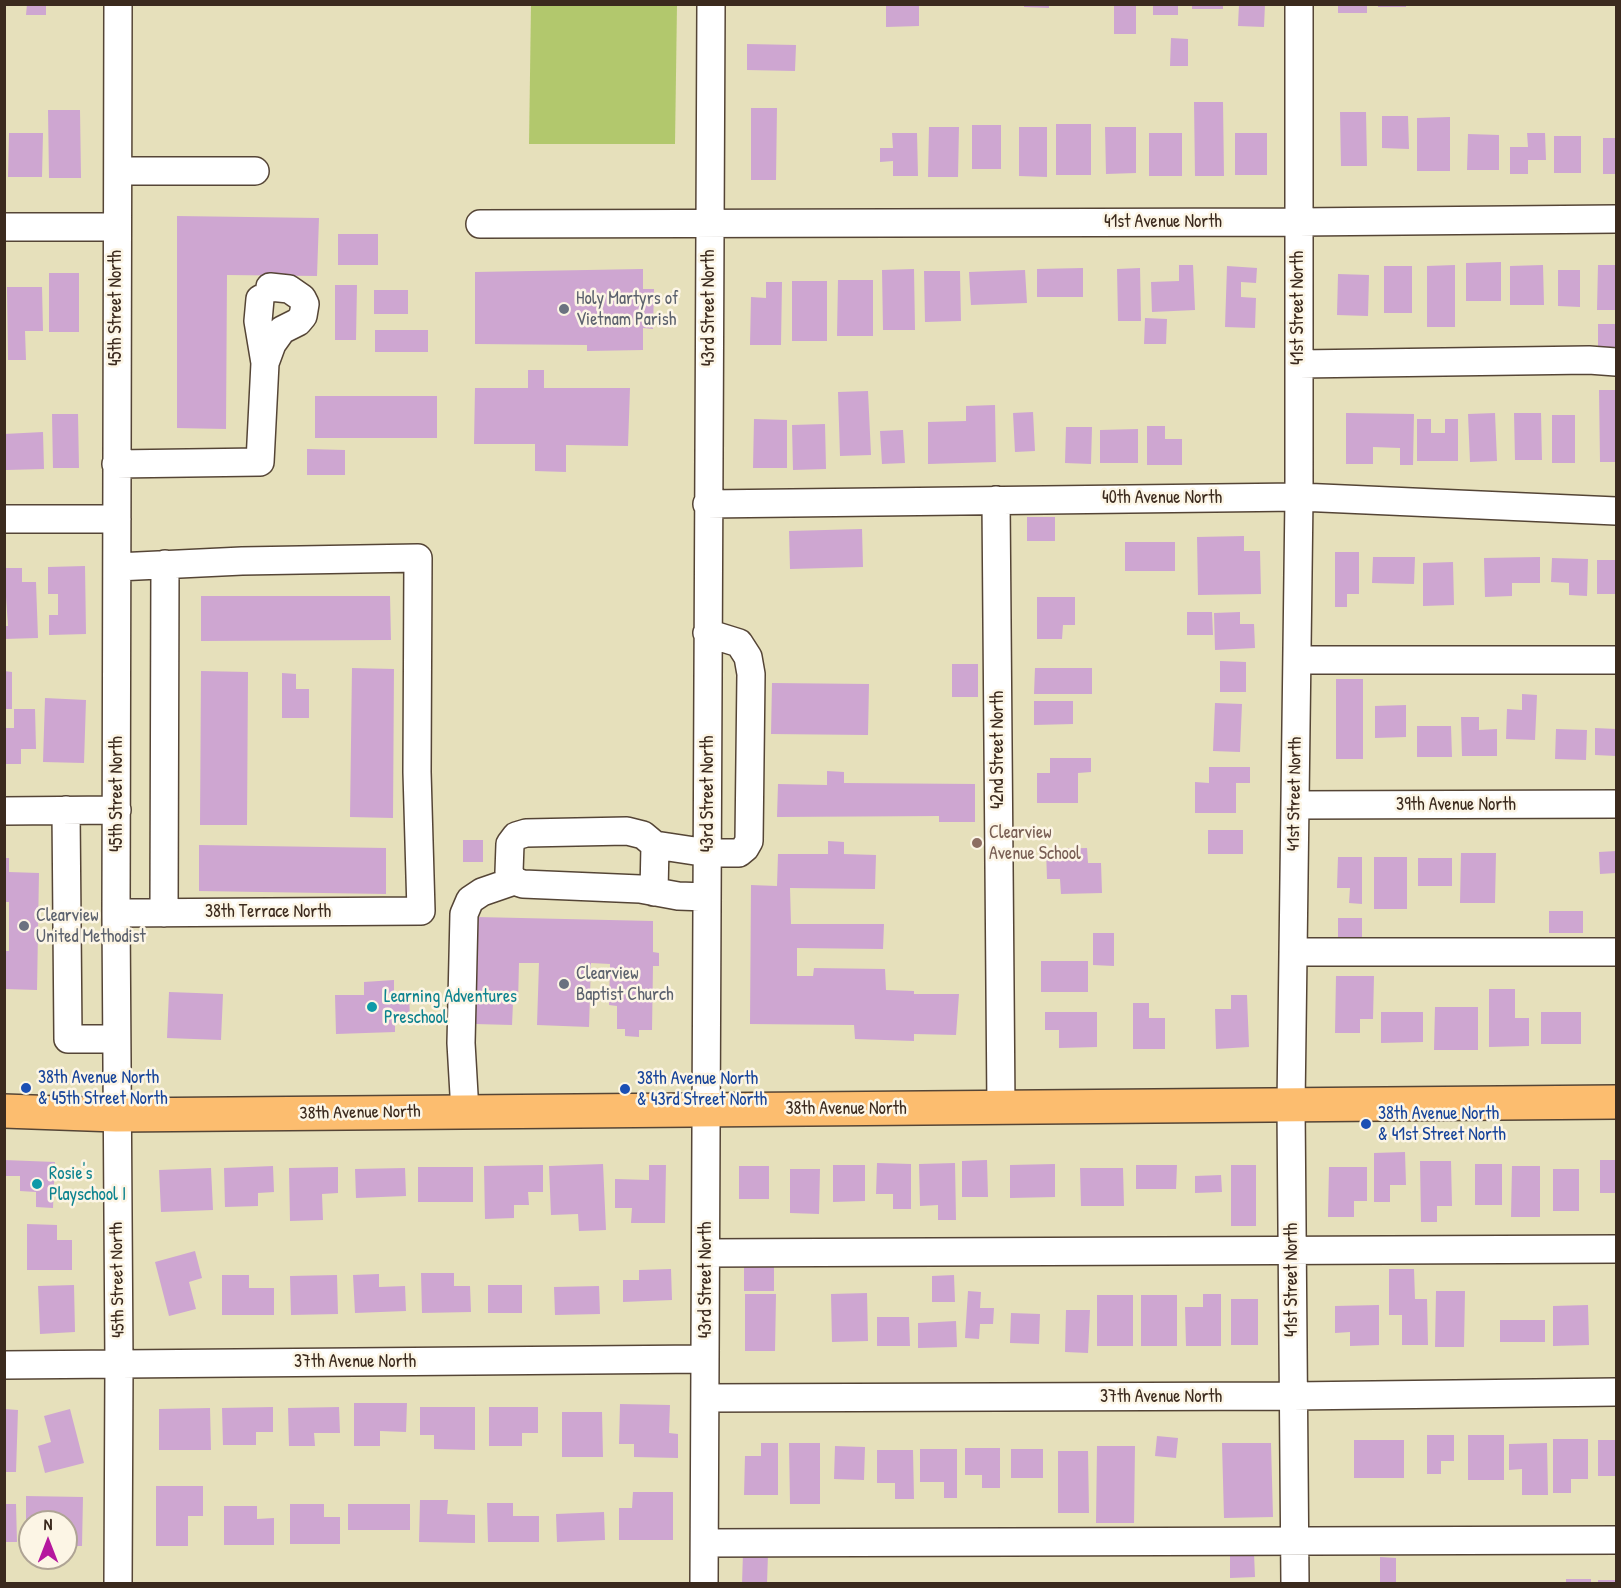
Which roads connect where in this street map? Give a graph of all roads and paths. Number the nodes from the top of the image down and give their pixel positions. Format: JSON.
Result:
{"nodes":[{"id":1,"x":118,"y":4,"type":"edge"},
{"id":2,"x":711,"y":4,"type":"edge"},
{"id":3,"x":1299,"y":4,"type":"edge"},
{"id":4,"x":118,"y":171,"type":"junction"},
{"id":5,"x":255,"y":171,"type":"dead end"},
{"id":6,"x":1617,"y":219,"type":"edge"},
{"id":7,"x":1298,"y":222,"type":"junction"},
{"id":8,"x":709,"y":223,"type":"junction"},
{"id":9,"x":480,"y":224,"type":"dead end"},
{"id":10,"x":116,"y":226,"type":"junction"},
{"id":11,"x":4,"y":227,"type":"edge"},
{"id":12,"x":1617,"y":362,"type":"edge"},
{"id":13,"x":265,"y":363,"type":"junction"},
{"id":14,"x":1299,"y":364,"type":"junction"},
{"id":15,"x":116,"y":464,"type":"junction"},
{"id":16,"x":1299,"y":497,"type":"junction"},
{"id":17,"x":996,"y":500,"type":"junction"},
{"id":18,"x":707,"y":504,"type":"junction"},
{"id":19,"x":1617,"y":511,"type":"edge"},
{"id":20,"x":4,"y":519,"type":"edge"},
{"id":21,"x":117,"y":519,"type":"junction"},
{"id":22,"x":165,"y":564,"type":"junction"},
{"id":23,"x":117,"y":567,"type":"junction"},
{"id":24,"x":707,"y":633,"type":"junction"},
{"id":25,"x":1297,"y":660,"type":"junction"},
{"id":26,"x":1617,"y":660,"type":"edge"},
{"id":27,"x":1617,"y":804,"type":"edge"},
{"id":28,"x":1295,"y":806,"type":"junction"},
{"id":29,"x":66,"y":810,"type":"junction"},
{"id":30,"x":117,"y":810,"type":"junction"},
{"id":31,"x":4,"y":811,"type":"edge"},
{"id":32,"x":655,"y":845,"type":"junction"},
{"id":33,"x":708,"y":852,"type":"junction"},
{"id":34,"x":514,"y":882,"type":"junction"},
{"id":35,"x":654,"y":892,"type":"junction"},
{"id":36,"x":707,"y":897,"type":"junction"},
{"id":37,"x":116,"y":913,"type":"junction"},
{"id":38,"x":164,"y":913,"type":"junction"},
{"id":39,"x":1293,"y":952,"type":"junction"},
{"id":40,"x":1617,"y":952,"type":"edge"},
{"id":41,"x":116,"y":1039,"type":"junction"},
{"id":42,"x":1617,"y":1102,"type":"edge"},
{"id":43,"x":1292,"y":1106,"type":"junction"},
{"id":44,"x":707,"y":1109,"type":"junction"},
{"id":45,"x":1001,"y":1109,"type":"junction"},
{"id":46,"x":4,"y":1111,"type":"edge"},
{"id":47,"x":465,"y":1112,"type":"junction"},
{"id":48,"x":116,"y":1115,"type":"junction"},
{"id":49,"x":1617,"y":1249,"type":"edge"},
{"id":50,"x":1292,"y":1251,"type":"junction"},
{"id":51,"x":706,"y":1253,"type":"junction"},
{"id":52,"x":705,"y":1359,"type":"junction"},
{"id":53,"x":119,"y":1364,"type":"junction"},
{"id":54,"x":4,"y":1365,"type":"edge"},
{"id":55,"x":1617,"y":1392,"type":"edge"},
{"id":56,"x":1293,"y":1396,"type":"junction"},
{"id":57,"x":706,"y":1398,"type":"junction"},
{"id":58,"x":1617,"y":1540,"type":"edge"},
{"id":59,"x":1294,"y":1541,"type":"junction"},
{"id":60,"x":705,"y":1543,"type":"junction"},
{"id":61,"x":118,"y":1584,"type":"edge"},
{"id":62,"x":704,"y":1584,"type":"edge"},
{"id":63,"x":1295,"y":1584,"type":"edge"}],
"edges":[{"from":1,"to":4,"type":"street","name":"45th Street North"},
{"from":2,"to":8,"type":"street","name":"43rd Street North"},
{"from":3,"to":7,"type":"street","name":"41st Street North"},
{"from":4,"to":5,"type":"street"},
{"from":4,"to":10,"type":"street","name":"45th Street North"},
{"from":6,"to":7,"type":"street","name":"41st Avenue North"},
{"from":7,"to":8,"type":"street","name":"41st Avenue North"},
{"from":7,"to":14,"type":"street","name":"41st Street North"},
{"from":8,"to":9,"type":"street","name":"41st Avenue North"},
{"from":8,"to":18,"type":"street","name":"43rd Street North"},
{"from":10,"to":11,"type":"street"},
{"from":10,"to":15,"type":"street","name":"45th Street North"},
{"from":12,"to":14,"type":"street"},
{"from":13,"to":13,"type":"street"},
{"from":13,"to":15,"type":"street"},
{"from":14,"to":16,"type":"street","name":"41st Street North"},
{"from":15,"to":21,"type":"street","name":"45th Street North"},
{"from":16,"to":17,"type":"street","name":"40th Avenue North"},
{"from":16,"to":19,"type":"street","name":"40th Avenue North"},
{"from":16,"to":25,"type":"street","name":"41st Street North"},
{"from":17,"to":18,"type":"street","name":"40th Avenue North"},
{"from":17,"to":45,"type":"street","name":"42nd Street North"},
{"from":18,"to":24,"type":"street","name":"43rd Street North"},
{"from":20,"to":21,"type":"street"},
{"from":21,"to":23,"type":"street","name":"45th Street North"},
{"from":22,"to":23,"type":"street"},
{"from":22,"to":38,"type":"street"},
{"from":22,"to":38,"type":"street","name":"38th Terrace North"},
{"from":23,"to":30,"type":"street","name":"45th Street North"},
{"from":24,"to":33,"type":"street","name":"43rd Street North"},
{"from":24,"to":33,"type":"street"},
{"from":25,"to":26,"type":"street"},
{"from":25,"to":28,"type":"street","name":"41st Street North"},
{"from":27,"to":28,"type":"street","name":"39th Avenue North"},
{"from":28,"to":39,"type":"street","name":"41st Street North"},
{"from":29,"to":30,"type":"street"},
{"from":29,"to":31,"type":"street"},
{"from":29,"to":41,"type":"street"},
{"from":30,"to":37,"type":"street","name":"45th Street North"},
{"from":32,"to":33,"type":"street"},
{"from":32,"to":34,"type":"street"},
{"from":32,"to":35,"type":"street"},
{"from":33,"to":36,"type":"street","name":"43rd Street North"},
{"from":34,"to":35,"type":"street"},
{"from":34,"to":47,"type":"street"},
{"from":35,"to":36,"type":"street"},
{"from":36,"to":44,"type":"street","name":"43rd Street North"},
{"from":37,"to":38,"type":"street","name":"38th Terrace North"},
{"from":37,"to":41,"type":"street","name":"45th Street North"},
{"from":39,"to":40,"type":"street"},
{"from":39,"to":43,"type":"street","name":"41st Street North"},
{"from":41,"to":48,"type":"street","name":"45th Street North"},
{"from":42,"to":43,"type":"main road","name":"38th Avenue North"},
{"from":43,"to":45,"type":"main road","name":"38th Avenue North"},
{"from":43,"to":50,"type":"street","name":"41st Street North"},
{"from":44,"to":45,"type":"main road","name":"38th Avenue North"},
{"from":44,"to":47,"type":"main road","name":"38th Avenue North"},
{"from":44,"to":51,"type":"street","name":"43rd Street North"},
{"from":46,"to":48,"type":"main road","name":"38th Avenue North"},
{"from":47,"to":48,"type":"main road","name":"38th Avenue North"},
{"from":48,"to":53,"type":"street","name":"45th Street North"},
{"from":49,"to":50,"type":"street"},
{"from":50,"to":51,"type":"street"},
{"from":50,"to":56,"type":"street","name":"41st Street North"},
{"from":51,"to":52,"type":"street","name":"43rd Street North"},
{"from":52,"to":53,"type":"street","name":"37th Avenue North"},
{"from":52,"to":57,"type":"street","name":"43rd Street North"},
{"from":53,"to":54,"type":"street","name":"37th Avenue North"},
{"from":53,"to":61,"type":"street","name":"45th Street North"},
{"from":55,"to":56,"type":"street","name":"37th Avenue North"},
{"from":56,"to":57,"type":"street","name":"37th Avenue North"},
{"from":56,"to":59,"type":"street","name":"41st Street North"},
{"from":57,"to":60,"type":"street","name":"43rd Street North"},
{"from":58,"to":59,"type":"street"},
{"from":59,"to":60,"type":"street"},
{"from":59,"to":63,"type":"street","name":"41st Street North"},
{"from":60,"to":62,"type":"street","name":"43rd Street North"}]}
